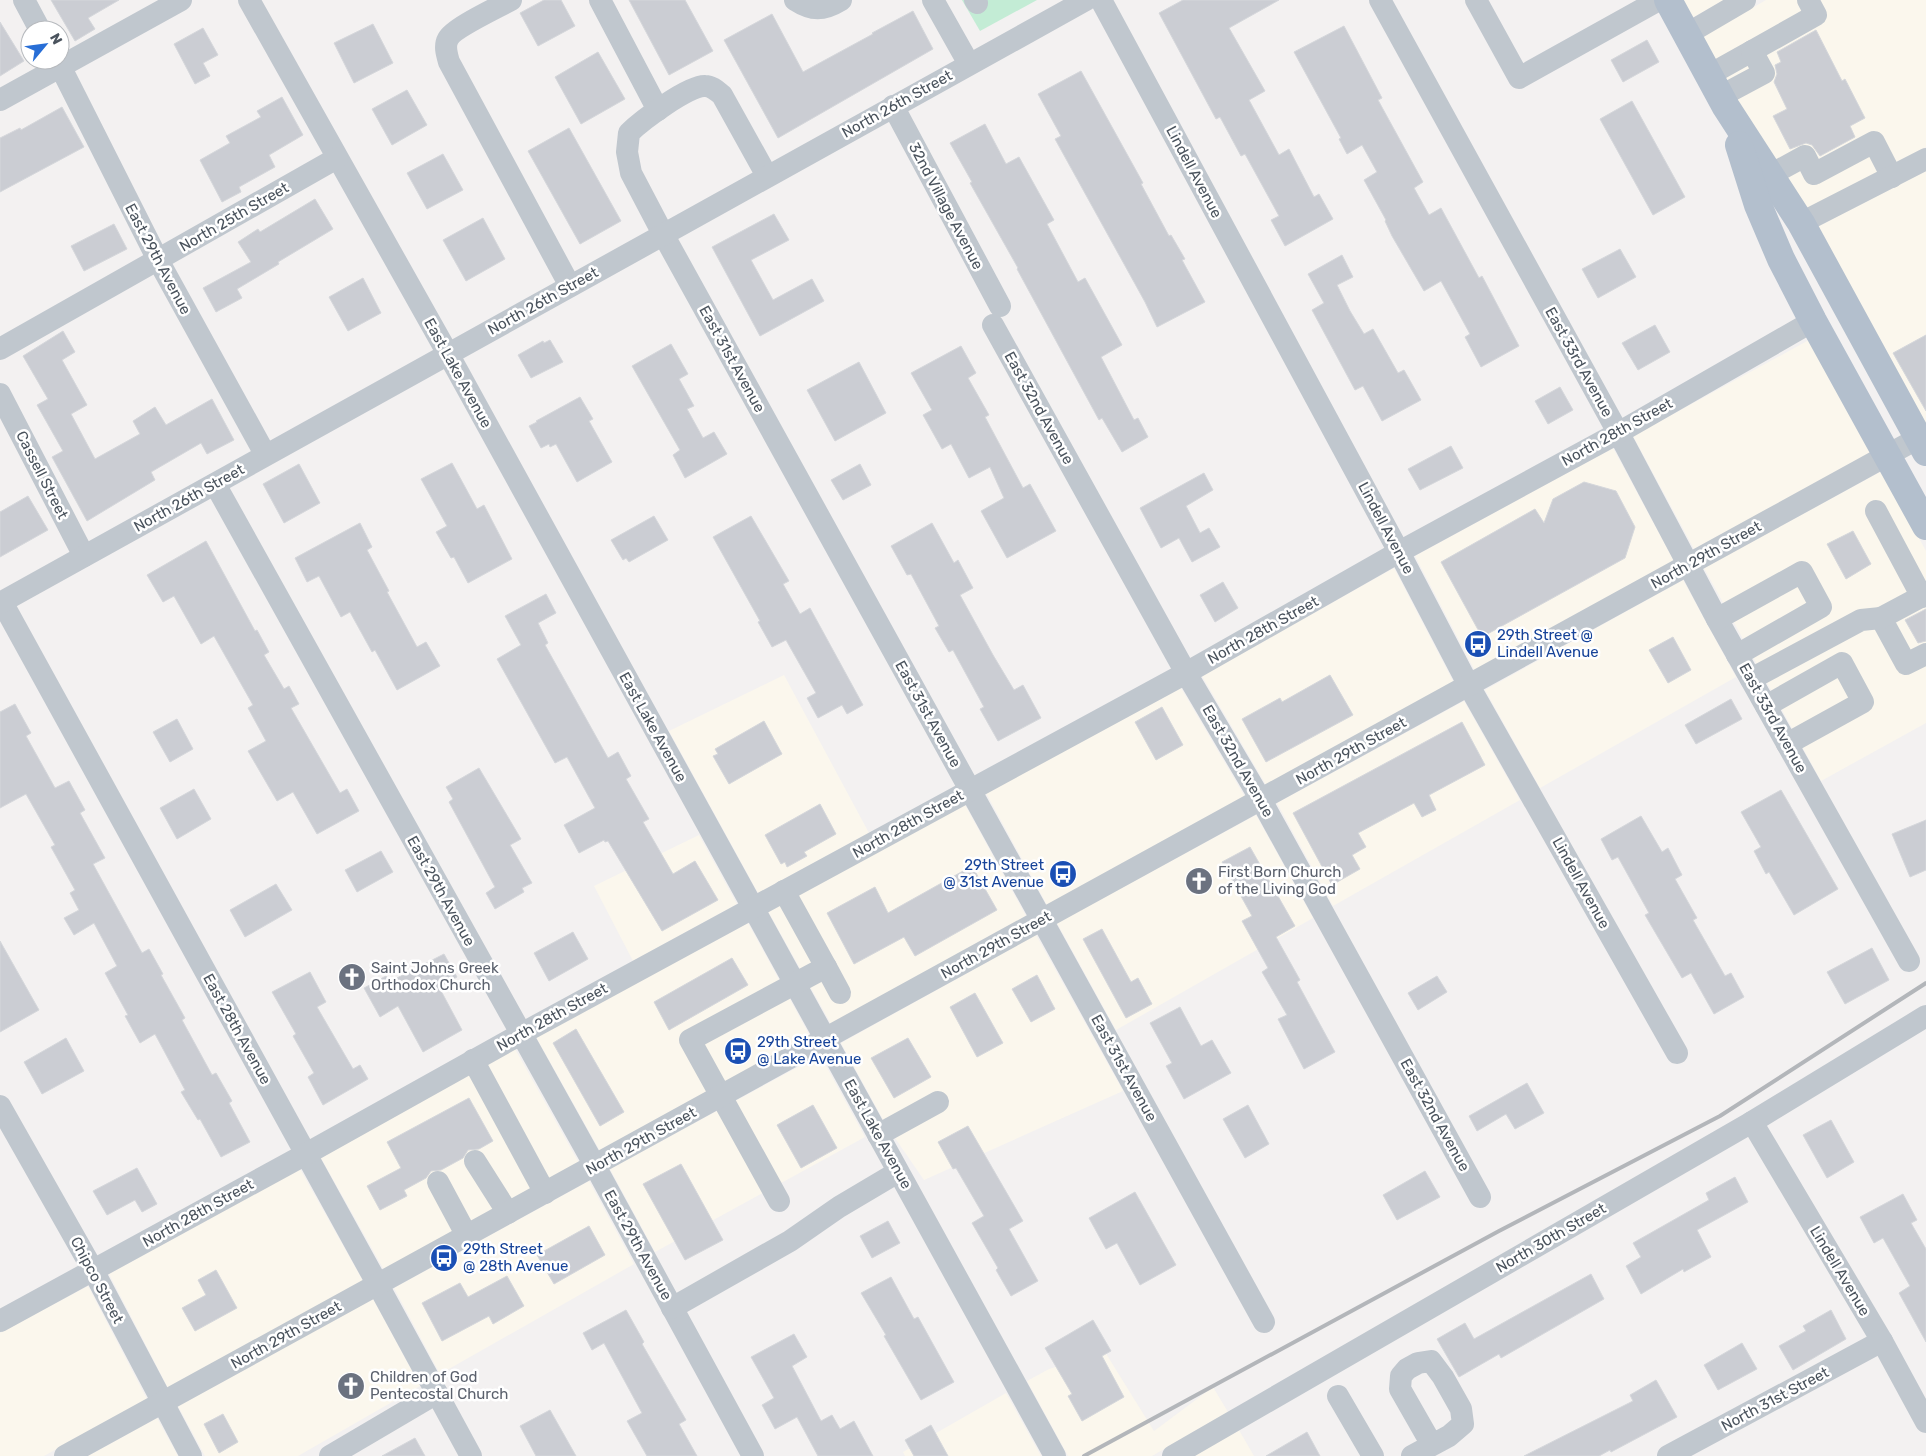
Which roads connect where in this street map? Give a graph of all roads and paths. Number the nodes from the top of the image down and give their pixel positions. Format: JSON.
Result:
{"nodes":[{"id":1,"x":24,"y":0,"type":"edge"},
{"id":2,"x":181,"y":0,"type":"edge"},
{"id":3,"x":249,"y":0,"type":"edge"},
{"id":4,"x":511,"y":0,"type":"edge"},
{"id":5,"x":600,"y":0,"type":"edge"},
{"id":6,"x":795,"y":0,"type":"edge"},
{"id":7,"x":841,"y":0,"type":"edge"},
{"id":8,"x":933,"y":0,"type":"edge"},
{"id":9,"x":1086,"y":0,"type":"edge"},
{"id":10,"x":1101,"y":0,"type":"edge"},
{"id":11,"x":1380,"y":0,"type":"edge"},
{"id":12,"x":1476,"y":0,"type":"edge"},
{"id":13,"x":1659,"y":0,"type":"edge"},
{"id":14,"x":1668,"y":0,"type":"edge"},
{"id":15,"x":1745,"y":0,"type":"edge"},
{"id":16,"x":1808,"y":0,"type":"edge"},
{"id":17,"x":35,"y":20,"type":"edge"},
{"id":18,"x":1687,"y":34,"type":"junction"},
{"id":19,"x":70,"y":57,"type":"edge"},
{"id":20,"x":969,"y":64,"type":"junction"},
{"id":21,"x":48,"y":70,"type":"edge"},
{"id":22,"x":63,"y":70,"type":"edge"},
{"id":23,"x":1719,"y":93,"type":"junction"},
{"id":24,"x":0,"y":100,"type":"edge"},
{"id":25,"x":893,"y":106,"type":"junction"},
{"id":26,"x":658,"y":110,"type":"junction"},
{"id":27,"x":337,"y":158,"type":"junction"},
{"id":28,"x":1926,"y":159,"type":"edge"},
{"id":29,"x":1770,"y":175,"type":"junction"},
{"id":30,"x":767,"y":176,"type":"junction"},
{"id":31,"x":1892,"y":177,"type":"junction"},
{"id":32,"x":1801,"y":223,"type":"junction"},
{"id":33,"x":663,"y":234,"type":"junction"},
{"id":34,"x":158,"y":260,"type":"junction"},
{"id":35,"x":570,"y":286,"type":"junction"},
{"id":36,"x":996,"y":316,"type":"joint"},
{"id":37,"x":1813,"y":321,"type":"junction"},
{"id":38,"x":0,"y":349,"type":"edge"},
{"id":39,"x":448,"y":355,"type":"junction"},
{"id":40,"x":0,"y":394,"type":"edge"},
{"id":41,"x":1618,"y":433,"type":"junction"},
{"id":42,"x":1923,"y":442,"type":"edge"},
{"id":43,"x":264,"y":454,"type":"junction"},
{"id":44,"x":1887,"y":456,"type":"junction"},
{"id":45,"x":215,"y":484,"type":"junction"},
{"id":46,"x":1876,"y":511,"type":"dead end"},
{"id":47,"x":1926,"y":526,"type":"edge"},
{"id":48,"x":1399,"y":552,"type":"junction"},
{"id":49,"x":84,"y":556,"type":"junction"},
{"id":50,"x":1689,"y":564,"type":"junction"},
{"id":51,"x":1924,"y":596,"type":"edge"},
{"id":52,"x":1,"y":602,"type":"edge"},
{"id":53,"x":1881,"y":618,"type":"junction"},
{"id":54,"x":1717,"y":619,"type":"junction"},
{"id":55,"x":1737,"y":654,"type":"junction"},
{"id":56,"x":1926,"y":654,"type":"edge"},
{"id":57,"x":1186,"y":673,"type":"junction"},
{"id":58,"x":1751,"y":679,"type":"junction"},
{"id":59,"x":1469,"y":686,"type":"junction"},
{"id":60,"x":1766,"y":706,"type":"junction"},
{"id":61,"x":1787,"y":744,"type":"junction"},
{"id":62,"x":970,"y":790,"type":"junction"},
{"id":63,"x":1261,"y":800,"type":"junction"},
{"id":64,"x":784,"y":891,"type":"junction"},
{"id":65,"x":753,"y":908,"type":"junction"},
{"id":66,"x":1042,"y":920,"type":"junction"},
{"id":67,"x":1909,"y":961,"type":"dead end"},
{"id":68,"x":826,"y":967,"type":"junction"},
{"id":69,"x":794,"y":984,"type":"junction"},
{"id":70,"x":840,"y":993,"type":"dead end"},
{"id":71,"x":1926,"y":1016,"type":"edge"},
{"id":72,"x":521,"y":1034,"type":"junction"},
{"id":73,"x":826,"y":1040,"type":"junction"},
{"id":74,"x":1677,"y":1054,"type":"dead end"},
{"id":75,"x":473,"y":1060,"type":"junction"},
{"id":76,"x":721,"y":1097,"type":"junction"},
{"id":77,"x":938,"y":1102,"type":"dead end"},
{"id":78,"x":0,"y":1106,"type":"edge"},
{"id":79,"x":1752,"y":1122,"type":"junction"},
{"id":80,"x":878,"y":1135,"type":"junction"},
{"id":81,"x":306,"y":1154,"type":"junction"},
{"id":82,"x":475,"y":1161,"type":"dead end"},
{"id":83,"x":595,"y":1166,"type":"junction"},
{"id":84,"x":898,"y":1172,"type":"junction"},
{"id":85,"x":438,"y":1182,"type":"dead end"},
{"id":86,"x":546,"y":1193,"type":"junction"},
{"id":87,"x":1480,"y":1197,"type":"dead end"},
{"id":88,"x":779,"y":1202,"type":"dead end"},
{"id":89,"x":508,"y":1213,"type":"junction"},
{"id":90,"x":467,"y":1236,"type":"junction"},
{"id":91,"x":93,"y":1270,"type":"junction"},
{"id":92,"x":378,"y":1285,"type":"junction"},
{"id":93,"x":672,"y":1308,"type":"junction"},
{"id":94,"x":0,"y":1321,"type":"edge"},
{"id":95,"x":1264,"y":1322,"type":"dead end"},
{"id":96,"x":1882,"y":1341,"type":"junction"},
{"id":97,"x":437,"y":1393,"type":"junction"},
{"id":98,"x":1338,"y":1396,"type":"dead end"},
{"id":99,"x":163,"y":1403,"type":"junction"},
{"id":100,"x":1926,"y":1422,"type":"edge"},
{"id":101,"x":1432,"y":1445,"type":"dead end"},
{"id":102,"x":66,"y":1456,"type":"edge"},
{"id":103,"x":191,"y":1456,"type":"edge"},
{"id":104,"x":330,"y":1456,"type":"edge"},
{"id":105,"x":471,"y":1456,"type":"edge"},
{"id":106,"x":753,"y":1456,"type":"edge"},
{"id":107,"x":1055,"y":1456,"type":"edge"},
{"id":108,"x":1173,"y":1456,"type":"edge"},
{"id":109,"x":1373,"y":1456,"type":"edge"},
{"id":110,"x":1412,"y":1456,"type":"edge"},
{"id":111,"x":1668,"y":1456,"type":"edge"}],
"edges":[{"from":1,"to":17,"type":"street"},
{"from":2,"to":19,"type":"street"},
{"from":3,"to":27,"type":"street","name":"East Lake Avenue"},
{"from":4,"to":35,"type":"street"},
{"from":5,"to":26,"type":"street"},
{"from":6,"to":7,"type":"street"},
{"from":8,"to":20,"type":"street"},
{"from":9,"to":20,"type":"street","name":"North 26th Street"},
{"from":10,"to":48,"type":"street","name":"Lindell Avenue"},
{"from":11,"to":41,"type":"street","name":"East 33rd Avenue"},
{"from":12,"to":13,"type":"street"},
{"from":14,"to":18,"type":"main road"},
{"from":15,"to":18,"type":"street"},
{"from":16,"to":23,"type":"street"},
{"from":18,"to":23,"type":"main road"},
{"from":20,"to":25,"type":"street","name":"North 26th Street"},
{"from":21,"to":24,"type":"street"},
{"from":22,"to":34,"type":"street","name":"East 29th Avenue"},
{"from":23,"to":29,"type":"main road"},
{"from":23,"to":37,"type":"main road"},
{"from":25,"to":30,"type":"street","name":"North 26th Street"},
{"from":25,"to":36,"type":"street","name":"32nd Village Avenue"},
{"from":26,"to":30,"type":"street","name":"East 31st Avenue"},
{"from":26,"to":33,"type":"street","name":"East 31st Avenue"},
{"from":27,"to":34,"type":"street","name":"North 25th Street"},
{"from":27,"to":39,"type":"street","name":"East Lake Avenue"},
{"from":28,"to":31,"type":"street"},
{"from":29,"to":31,"type":"street"},
{"from":29,"to":32,"type":"main road"},
{"from":30,"to":33,"type":"street","name":"North 26th Street"},
{"from":31,"to":32,"type":"street"},
{"from":32,"to":42,"type":"main road"},
{"from":33,"to":35,"type":"street","name":"North 26th Street"},
{"from":33,"to":62,"type":"street","name":"East 31st Avenue"},
{"from":34,"to":38,"type":"street","name":"North 25th Street"},
{"from":34,"to":43,"type":"street","name":"East 29th Avenue"},
{"from":35,"to":39,"type":"street","name":"North 26th Street"},
{"from":36,"to":57,"type":"street","name":"East 32nd Avenue"},
{"from":37,"to":41,"type":"street","name":"North 28th Street"},
{"from":37,"to":44,"type":"main road"},
{"from":39,"to":43,"type":"street","name":"North 26th Street"},
{"from":39,"to":65,"type":"street","name":"East Lake Avenue"},
{"from":40,"to":49,"type":"street","name":"Cassell Street"},
{"from":41,"to":48,"type":"street","name":"North 28th Street"},
{"from":41,"to":50,"type":"street","name":"East 33rd Avenue"},
{"from":42,"to":44,"type":"street","name":"North 29th Street"},
{"from":43,"to":45,"type":"street","name":"North 26th Street"},
{"from":44,"to":47,"type":"main road"},
{"from":44,"to":50,"type":"street","name":"North 29th Street"},
{"from":45,"to":49,"type":"street","name":"North 26th Street"},
{"from":45,"to":72,"type":"street","name":"East 29th Avenue"},
{"from":46,"to":51,"type":"street"},
{"from":48,"to":57,"type":"street","name":"North 28th Street"},
{"from":48,"to":59,"type":"street","name":"Lindell Avenue"},
{"from":49,"to":52,"type":"street","name":"North 26th Street"},
{"from":50,"to":54,"type":"street","name":"East 33rd Avenue"},
{"from":50,"to":59,"type":"street","name":"North 29th Street"},
{"from":51,"to":53,"type":"street"},
{"from":52,"to":81,"type":"street","name":"East 28th Avenue"},
{"from":53,"to":56,"type":"street"},
{"from":53,"to":58,"type":"street"},
{"from":54,"to":55,"type":"street","name":"East 33rd Avenue"},
{"from":54,"to":55,"type":"street"},
{"from":55,"to":58,"type":"street","name":"East 33rd Avenue"},
{"from":57,"to":62,"type":"street","name":"North 28th Street"},
{"from":57,"to":63,"type":"street","name":"East 32nd Avenue"},
{"from":58,"to":60,"type":"street","name":"East 33rd Avenue"},
{"from":59,"to":63,"type":"street","name":"North 29th Street"},
{"from":59,"to":74,"type":"street","name":"Lindell Avenue"},
{"from":60,"to":61,"type":"street","name":"East 33rd Avenue"},
{"from":60,"to":61,"type":"street"},
{"from":61,"to":67,"type":"street","name":"East 33rd Avenue"},
{"from":62,"to":64,"type":"street","name":"North 28th Street"},
{"from":62,"to":66,"type":"street","name":"East 31st Avenue"},
{"from":63,"to":66,"type":"street","name":"North 29th Street"},
{"from":63,"to":87,"type":"street","name":"East 32nd Avenue"},
{"from":64,"to":65,"type":"street","name":"North 28th Street"},
{"from":64,"to":68,"type":"street"},
{"from":65,"to":69,"type":"street","name":"East Lake Avenue"},
{"from":65,"to":72,"type":"street","name":"North 28th Street"},
{"from":66,"to":73,"type":"street","name":"North 29th Street"},
{"from":66,"to":95,"type":"street","name":"East 31st Avenue"},
{"from":68,"to":69,"type":"street"},
{"from":68,"to":70,"type":"street"},
{"from":69,"to":73,"type":"street","name":"East Lake Avenue"},
{"from":69,"to":76,"type":"street"},
{"from":71,"to":79,"type":"street","name":"North 30th Street"},
{"from":72,"to":75,"type":"street","name":"North 28th Street"},
{"from":72,"to":83,"type":"street","name":"East 29th Avenue"},
{"from":73,"to":76,"type":"street","name":"North 29th Street"},
{"from":73,"to":80,"type":"street","name":"East Lake Avenue"},
{"from":75,"to":81,"type":"street","name":"North 28th Street"},
{"from":75,"to":86,"type":"street"},
{"from":76,"to":83,"type":"street","name":"North 29th Street"},
{"from":76,"to":88,"type":"street"},
{"from":77,"to":80,"type":"street"},
{"from":78,"to":91,"type":"street","name":"Chipco Street"},
{"from":79,"to":96,"type":"street","name":"Lindell Avenue"},
{"from":79,"to":108,"type":"street","name":"North 30th Street"},
{"from":80,"to":84,"type":"street","name":"East Lake Avenue"},
{"from":81,"to":91,"type":"street","name":"North 28th Street"},
{"from":81,"to":92,"type":"street","name":"East 28th Avenue"},
{"from":82,"to":89,"type":"street"},
{"from":83,"to":86,"type":"street","name":"North 29th Street"},
{"from":83,"to":93,"type":"street","name":"East 29th Avenue"},
{"from":84,"to":93,"type":"street"},
{"from":84,"to":107,"type":"street","name":"East Lake Avenue"},
{"from":85,"to":90,"type":"street"},
{"from":86,"to":89,"type":"street","name":"North 29th Street"},
{"from":89,"to":90,"type":"street","name":"North 29th Street"},
{"from":90,"to":92,"type":"street","name":"North 29th Street"},
{"from":91,"to":94,"type":"street","name":"North 28th Street"},
{"from":91,"to":99,"type":"street","name":"Chipco Street"},
{"from":92,"to":97,"type":"street","name":"East 28th Avenue"},
{"from":92,"to":99,"type":"street","name":"North 29th Street"},
{"from":93,"to":106,"type":"street","name":"East 29th Avenue"},
{"from":96,"to":100,"type":"street","name":"Lindell Avenue"},
{"from":96,"to":111,"type":"street","name":"North 31st Street"},
{"from":97,"to":104,"type":"street"},
{"from":97,"to":105,"type":"street","name":"East 28th Avenue"},
{"from":98,"to":109,"type":"street"},
{"from":99,"to":102,"type":"street","name":"North 29th Street"},
{"from":99,"to":103,"type":"street","name":"Chipco Street"},
{"from":101,"to":110,"type":"street"}]}
